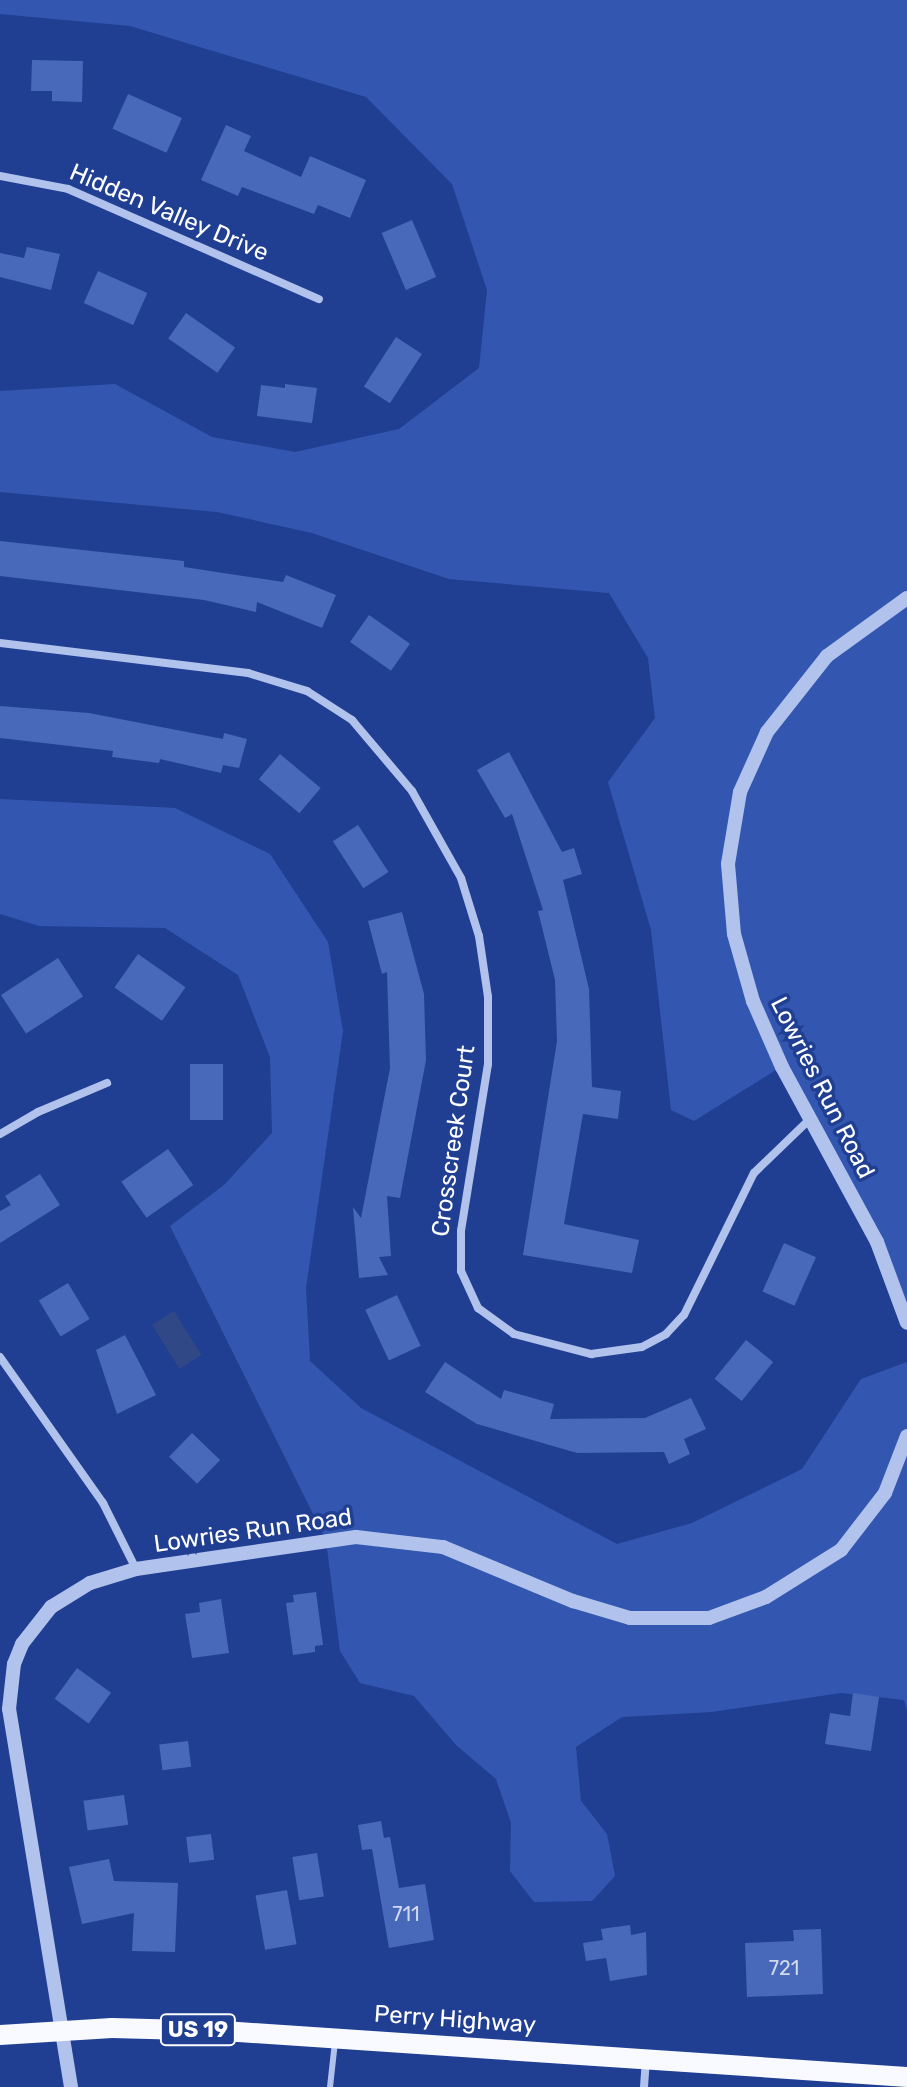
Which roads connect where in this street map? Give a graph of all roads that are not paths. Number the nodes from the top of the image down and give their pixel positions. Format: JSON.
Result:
{"nodes":[{"id":1,"x":0,"y":176,"type":"edge"},
{"id":2,"x":319,"y":299,"type":"dead end"},
{"id":3,"x":907,"y":598,"type":"edge"},
{"id":4,"x":0,"y":643,"type":"edge"},
{"id":5,"x":107,"y":1083,"type":"dead end"},
{"id":6,"x":810,"y":1119,"type":"junction"},
{"id":7,"x":0,"y":1134,"type":"edge"},
{"id":8,"x":907,"y":1323,"type":"edge"},
{"id":9,"x":0,"y":1357,"type":"edge"},
{"id":10,"x":907,"y":1436,"type":"edge"},
{"id":11,"x":136,"y":1569,"type":"junction"},
{"id":12,"x":61,"y":2031,"type":"junction"},
{"id":13,"x":0,"y":2035,"type":"edge"},
{"id":14,"x":335,"y":2038,"type":"junction"},
{"id":15,"x":646,"y":2059,"type":"junction"},
{"id":16,"x":907,"y":2077,"type":"edge"},
{"id":17,"x":71,"y":2087,"type":"edge"},
{"id":18,"x":330,"y":2087,"type":"edge"},
{"id":19,"x":644,"y":2087,"type":"edge"}],
"edges":[{"from":1,"to":2,"type":"street","name":"Hidden Valley Drive"},
{"from":3,"to":6,"type":"street","name":"Lowries Run Road"},
{"from":4,"to":6,"type":"street","name":"Crosscreek Court"},
{"from":5,"to":7,"type":"street"},
{"from":6,"to":8,"type":"street","name":"Lowries Run Road"},
{"from":9,"to":11,"type":"street"},
{"from":10,"to":11,"type":"street","name":"Lowries Run Road"},
{"from":11,"to":12,"type":"street","name":"Lowries Run Road"},
{"from":12,"to":13,"type":"main road","name":"Perry Highway","number":"US 19"},
{"from":12,"to":14,"type":"main road","name":"Perry Highway","number":"US 19"},
{"from":12,"to":17,"type":"street","name":"Lowries Run Road"},
{"from":14,"to":15,"type":"main road","name":"Perry Highway","number":"US 19"},
{"from":14,"to":18,"type":"lane"},
{"from":15,"to":16,"type":"main road","name":"Perry Highway","number":"US 19"},
{"from":15,"to":19,"type":"street"}]}
